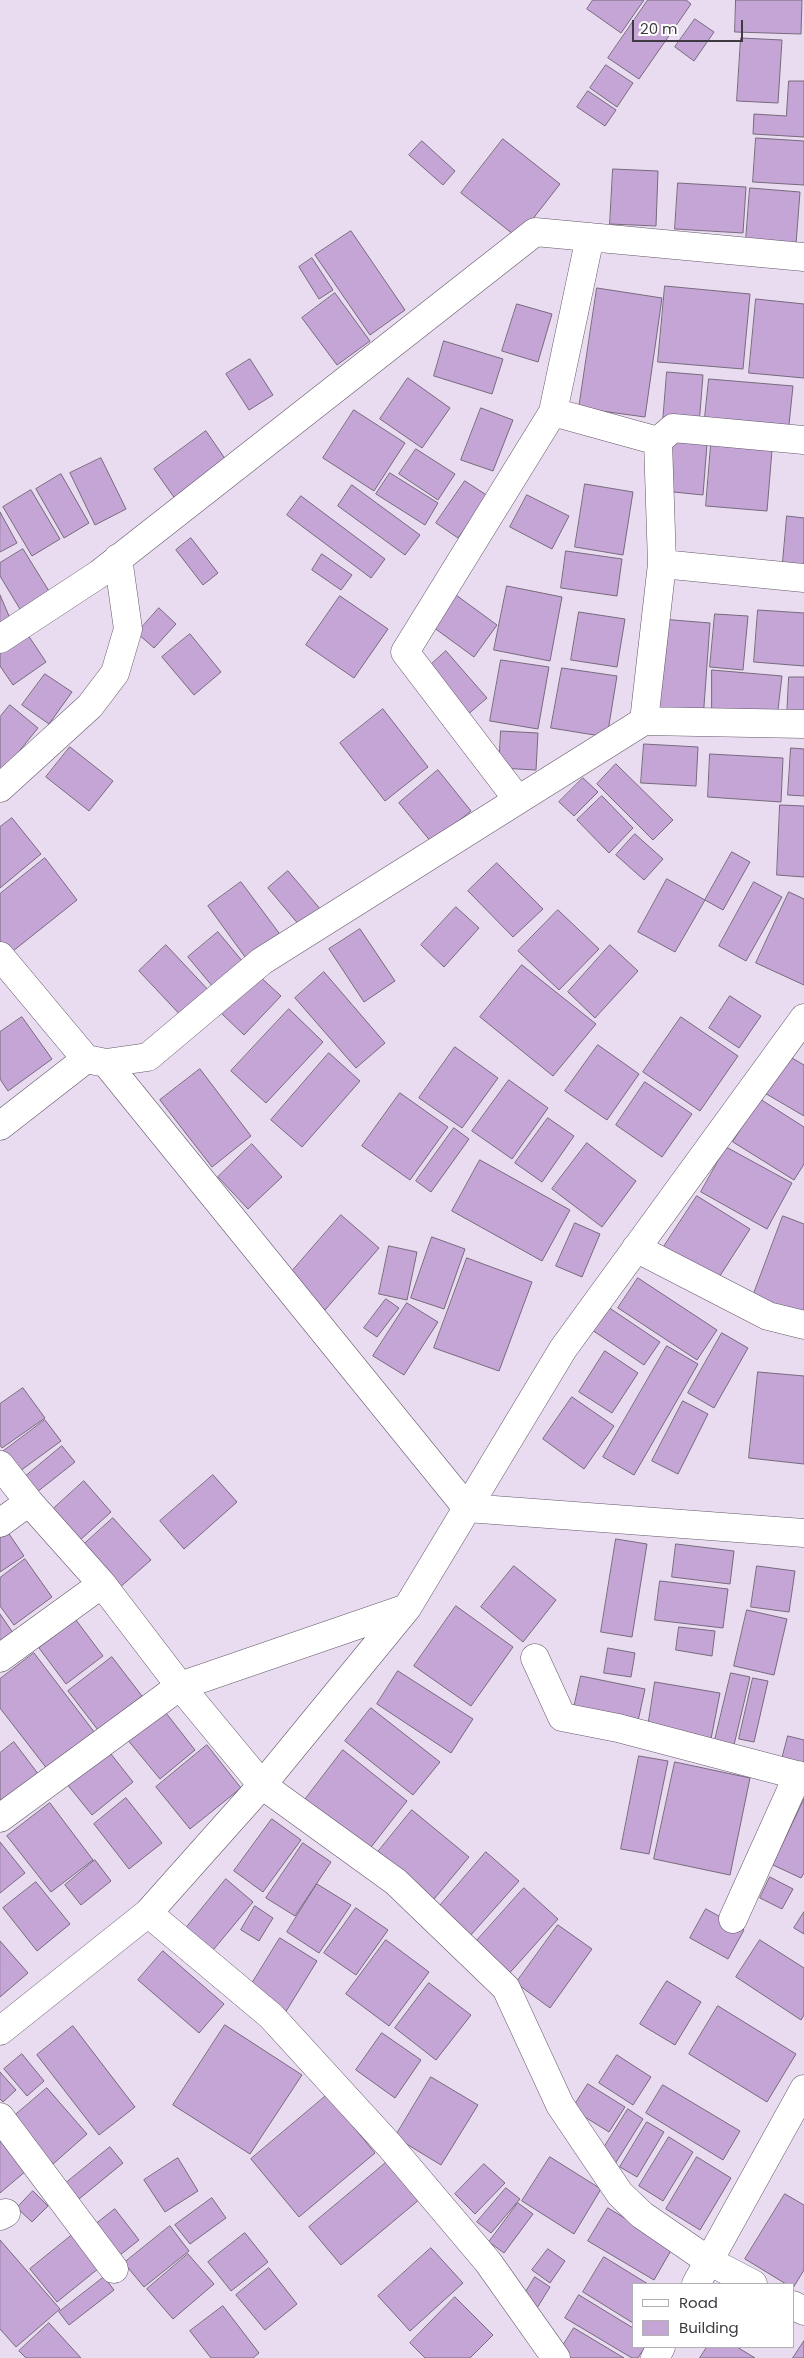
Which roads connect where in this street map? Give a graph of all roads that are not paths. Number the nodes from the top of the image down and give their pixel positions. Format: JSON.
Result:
{"nodes":[{"id":1,"x":590,"y":237,"type":"junction"},
{"id":2,"x":804,"y":257,"type":"edge"},
{"id":3,"x":552,"y":412,"type":"junction"},
{"id":4,"x":804,"y":440,"type":"edge"},
{"id":5,"x":658,"y":441,"type":"junction"},
{"id":6,"x":118,"y":558,"type":"junction"},
{"id":7,"x":662,"y":564,"type":"junction"},
{"id":8,"x":804,"y":578,"type":"edge"},
{"id":9,"x":0,"y":640,"type":"edge"},
{"id":10,"x":644,"y":721,"type":"junction"},
{"id":11,"x":804,"y":724,"type":"edge"},
{"id":12,"x":0,"y":788,"type":"edge"},
{"id":13,"x":518,"y":800,"type":"junction"},
{"id":14,"x":1,"y":958,"type":"edge"},
{"id":15,"x":804,"y":1018,"type":"edge"},
{"id":16,"x":96,"y":1061,"type":"junction"},
{"id":17,"x":0,"y":1126,"type":"edge"},
{"id":18,"x":636,"y":1248,"type":"junction"},
{"id":19,"x":804,"y":1325,"type":"edge"},
{"id":20,"x":0,"y":1465,"type":"edge"},
{"id":21,"x":29,"y":1502,"type":"junction"},
{"id":22,"x":467,"y":1508,"type":"junction"},
{"id":23,"x":0,"y":1523,"type":"edge"},
{"id":24,"x":804,"y":1533,"type":"edge"},
{"id":25,"x":102,"y":1584,"type":"junction"},
{"id":26,"x":407,"y":1608,"type":"junction"},
{"id":27,"x":0,"y":1658,"type":"edge"},
{"id":28,"x":535,"y":1658,"type":"dead end"},
{"id":29,"x":180,"y":1686,"type":"junction"},
{"id":30,"x":801,"y":1776,"type":"edge"},
{"id":31,"x":262,"y":1785,"type":"junction"},
{"id":32,"x":0,"y":1818,"type":"edge"},
{"id":33,"x":148,"y":1913,"type":"junction"},
{"id":34,"x":732,"y":1919,"type":"dead end"},
{"id":35,"x":0,"y":2031,"type":"edge"},
{"id":36,"x":804,"y":2089,"type":"edge"},
{"id":37,"x":0,"y":2117,"type":"edge"},
{"id":38,"x":114,"y":2268,"type":"dead end"},
{"id":39,"x":703,"y":2273,"type":"edge"},
{"id":40,"x":748,"y":2283,"type":"edge"},
{"id":41,"x":556,"y":2358,"type":"edge"}],
"edges":[{"from":1,"to":2,"type":"street"},
{"from":1,"to":3,"type":"street"},
{"from":1,"to":6,"type":"street"},
{"from":3,"to":5,"type":"street"},
{"from":3,"to":13,"type":"street"},
{"from":4,"to":5,"type":"street"},
{"from":5,"to":7,"type":"street"},
{"from":6,"to":9,"type":"street"},
{"from":6,"to":12,"type":"street"},
{"from":7,"to":8,"type":"street"},
{"from":7,"to":10,"type":"street"},
{"from":10,"to":11,"type":"street"},
{"from":10,"to":13,"type":"street"},
{"from":13,"to":16,"type":"street"},
{"from":14,"to":16,"type":"street"},
{"from":15,"to":18,"type":"street"},
{"from":16,"to":17,"type":"street"},
{"from":16,"to":22,"type":"street"},
{"from":18,"to":19,"type":"street"},
{"from":18,"to":22,"type":"street"},
{"from":20,"to":21,"type":"street"},
{"from":21,"to":23,"type":"street"},
{"from":21,"to":25,"type":"street"},
{"from":22,"to":24,"type":"street"},
{"from":22,"to":26,"type":"street"},
{"from":25,"to":27,"type":"street"},
{"from":25,"to":29,"type":"street"},
{"from":26,"to":29,"type":"street"},
{"from":26,"to":31,"type":"street"},
{"from":28,"to":30,"type":"street"},
{"from":29,"to":31,"type":"street"},
{"from":29,"to":32,"type":"street"},
{"from":30,"to":34,"type":"street"},
{"from":31,"to":33,"type":"street"},
{"from":31,"to":39,"type":"street"},
{"from":33,"to":35,"type":"street"},
{"from":33,"to":41,"type":"street"},
{"from":36,"to":39,"type":"street"},
{"from":37,"to":38,"type":"street"},
{"from":39,"to":40,"type":"street"}]}
